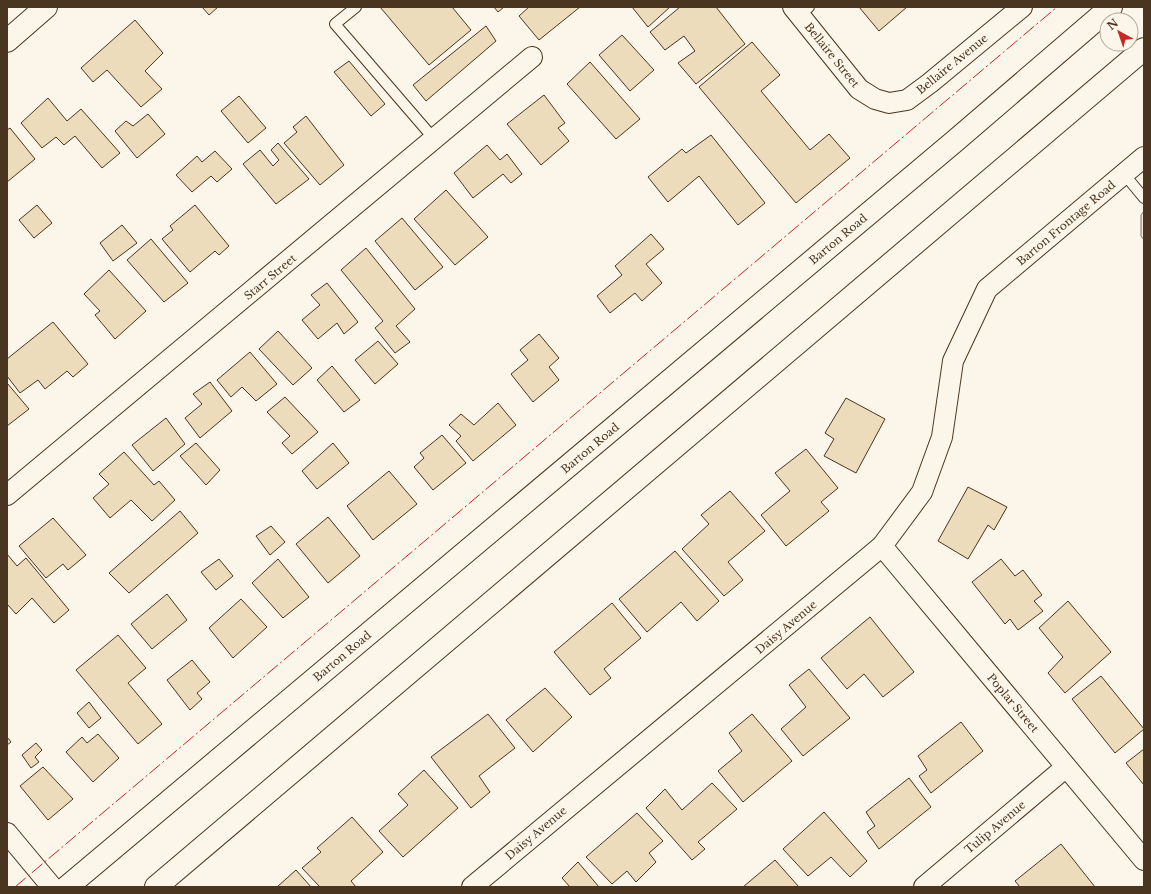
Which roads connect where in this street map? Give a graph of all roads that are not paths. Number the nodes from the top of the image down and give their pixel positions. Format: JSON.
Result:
{"nodes":[{"id":1,"x":46,"y":7,"type":"edge"},
{"id":2,"x":356,"y":7,"type":"edge"},
{"id":3,"x":1022,"y":7,"type":"edge"},
{"id":4,"x":1111,"y":7,"type":"edge"},
{"id":5,"x":801,"y":10,"type":"edge"},
{"id":6,"x":7,"y":41,"type":"edge"},
{"id":7,"x":1144,"y":50,"type":"edge"},
{"id":8,"x":532,"y":57,"type":"dead end"},
{"id":9,"x":875,"y":99,"type":"joint"},
{"id":10,"x":434,"y":140,"type":"junction"},
{"id":11,"x":1144,"y":157,"type":"edge"},
{"id":12,"x":1124,"y":174,"type":"junction"},
{"id":13,"x":1144,"y":198,"type":"edge"},
{"id":14,"x":987,"y":289,"type":"joint"},
{"id":15,"x":7,"y":495,"type":"edge"},
{"id":16,"x":882,"y":546,"type":"junction"},
{"id":17,"x":1066,"y":767,"type":"junction"},
{"id":18,"x":7,"y":833,"type":"edge"},
{"id":19,"x":1144,"y":860,"type":"edge"},
{"id":20,"x":52,"y":887,"type":"edge"},
{"id":21,"x":67,"y":887,"type":"edge"},
{"id":22,"x":156,"y":887,"type":"edge"},
{"id":23,"x":472,"y":887,"type":"edge"},
{"id":24,"x":924,"y":887,"type":"edge"}],
"edges":[{"from":1,"to":6,"type":"main road"},
{"from":2,"to":10,"type":"lane"},
{"from":3,"to":9,"type":"street","name":"Bellaire Avenue"},
{"from":4,"to":21,"type":"main road","name":"Barton Road"},
{"from":5,"to":9,"type":"street","name":"Bellaire Street"},
{"from":7,"to":22,"type":"main road"},
{"from":8,"to":10,"type":"street","name":"Starr Street"},
{"from":10,"to":15,"type":"street","name":"Starr Street"},
{"from":11,"to":12,"type":"street","name":"Barton Frontage Road"},
{"from":12,"to":13,"type":"lane"},
{"from":12,"to":14,"type":"street","name":"Barton Frontage Road"},
{"from":14,"to":16,"type":"street","name":"Daisy Avenue"},
{"from":16,"to":17,"type":"street","name":"Poplar Street"},
{"from":16,"to":23,"type":"street","name":"Daisy Avenue"},
{"from":17,"to":19,"type":"street","name":"Poplar Street"},
{"from":17,"to":24,"type":"street","name":"Tulip Avenue"},
{"from":18,"to":20,"type":"street"}]}
